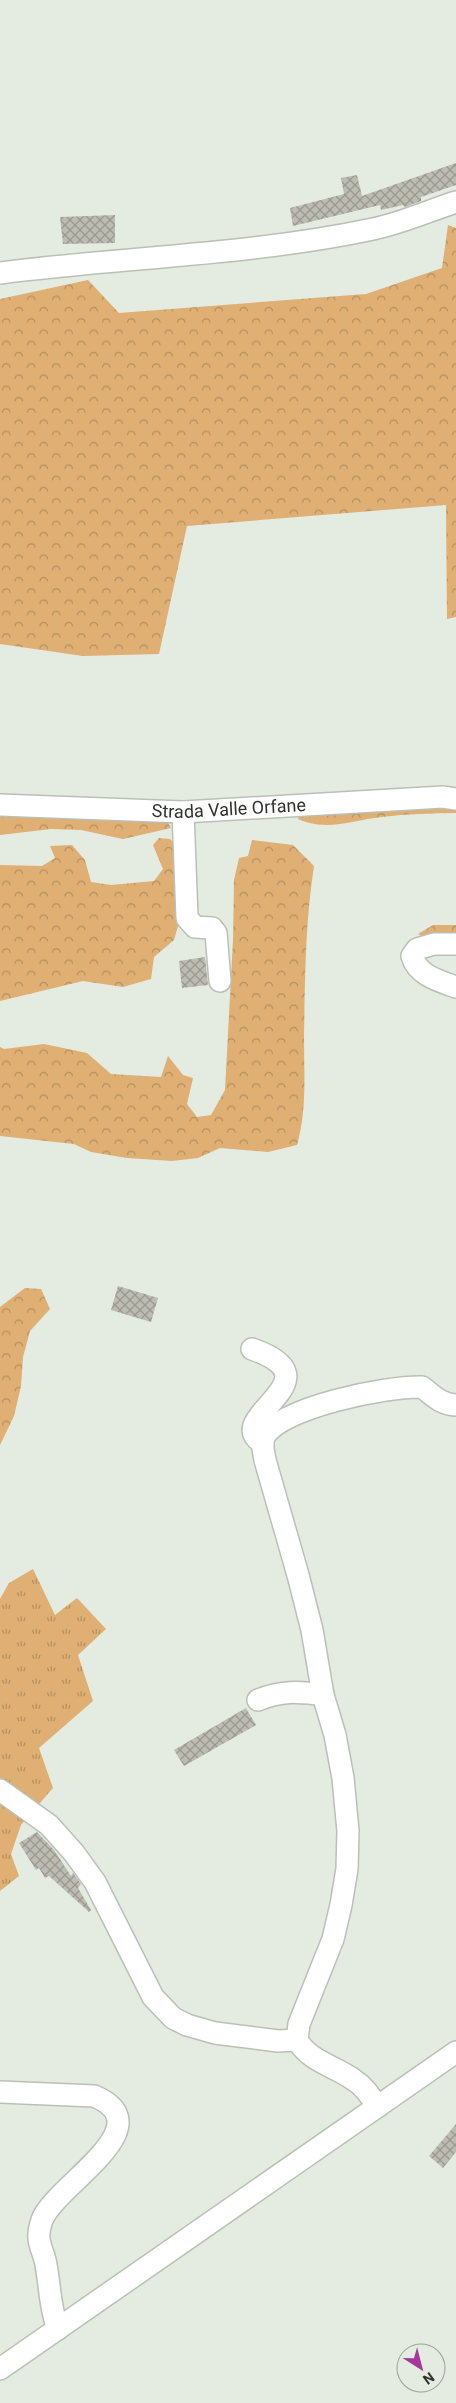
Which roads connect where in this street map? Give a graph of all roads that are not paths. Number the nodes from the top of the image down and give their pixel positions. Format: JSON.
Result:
{"nodes":[{"id":1,"x":456,"y":202,"type":"edge"},
{"id":2,"x":0,"y":273,"type":"edge"},
{"id":3,"x":456,"y":799,"type":"edge"},
{"id":4,"x":0,"y":805,"type":"edge"},
{"id":5,"x":183,"y":812,"type":"junction"},
{"id":6,"x":456,"y":944,"type":"edge"},
{"id":7,"x":220,"y":981,"type":"dead end"},
{"id":8,"x":456,"y":987,"type":"edge"},
{"id":9,"x":252,"y":1349,"type":"dead end"},
{"id":10,"x":456,"y":1405,"type":"edge"},
{"id":11,"x":263,"y":1443,"type":"junction"},
{"id":12,"x":323,"y":1695,"type":"junction"},
{"id":13,"x":258,"y":1700,"type":"dead end"},
{"id":14,"x":0,"y":1790,"type":"edge"},
{"id":15,"x":297,"y":2040,"type":"junction"},
{"id":16,"x":456,"y":2052,"type":"edge"},
{"id":17,"x":0,"y":2092,"type":"edge"},
{"id":18,"x":378,"y":2107,"type":"junction"},
{"id":19,"x":58,"y":2329,"type":"junction"},
{"id":20,"x":0,"y":2369,"type":"edge"}],
"edges":[{"from":1,"to":2,"type":"street"},
{"from":3,"to":5,"type":"street","name":"Strada Valle Orfane"},
{"from":4,"to":5,"type":"street","name":"Strada Valle Orfane"},
{"from":5,"to":7,"type":"street"},
{"from":6,"to":8,"type":"street"},
{"from":9,"to":11,"type":"street"},
{"from":10,"to":11,"type":"street"},
{"from":11,"to":12,"type":"street"},
{"from":12,"to":13,"type":"street"},
{"from":12,"to":15,"type":"street"},
{"from":14,"to":15,"type":"street"},
{"from":15,"to":18,"type":"street"},
{"from":16,"to":18,"type":"street"},
{"from":17,"to":19,"type":"street"},
{"from":18,"to":19,"type":"street"},
{"from":19,"to":20,"type":"street"}]}
